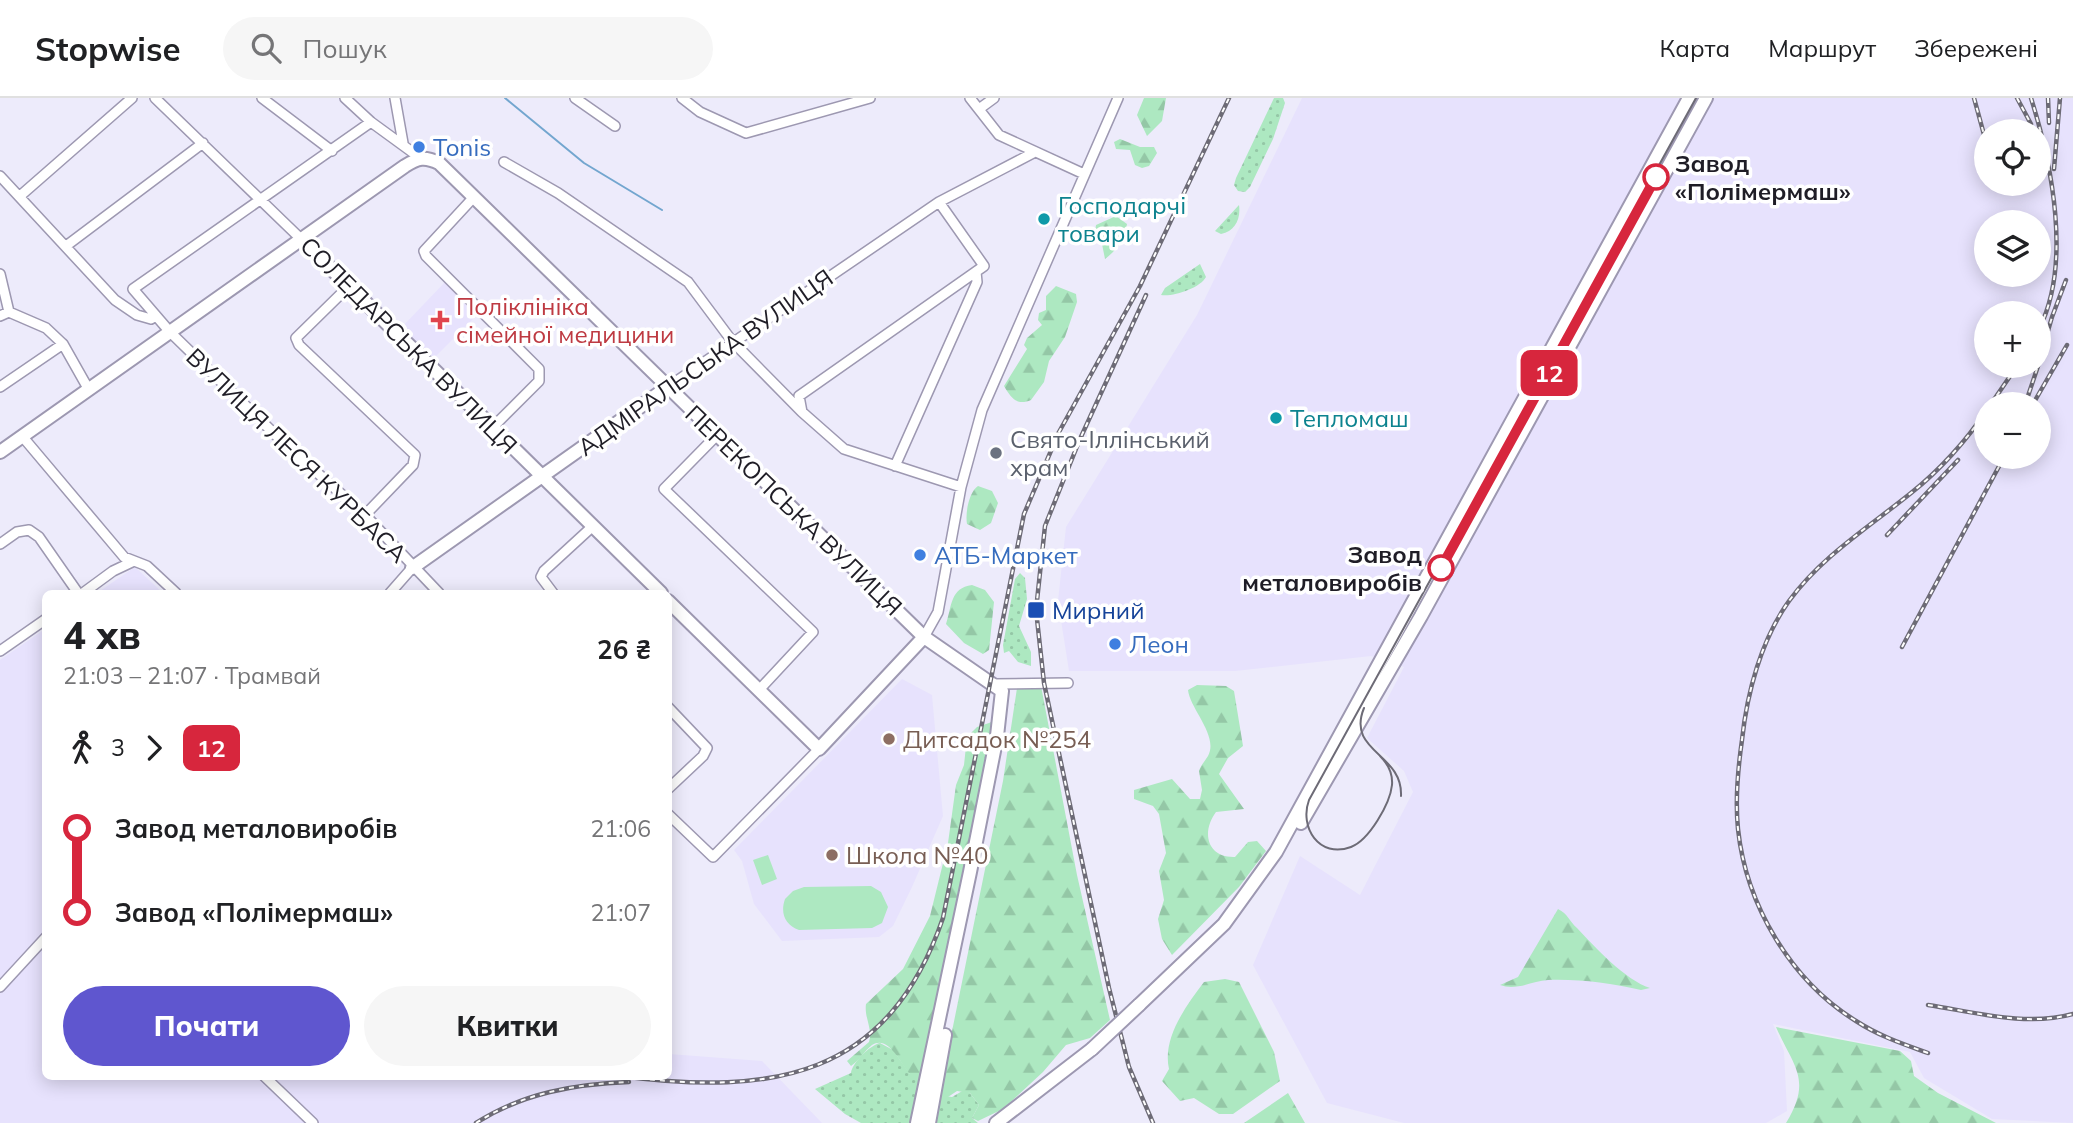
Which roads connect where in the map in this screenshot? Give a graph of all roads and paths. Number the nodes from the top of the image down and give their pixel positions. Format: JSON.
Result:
{"nodes":[{"id":1,"x":132,"y":98,"type":"edge"},
{"id":2,"x":155,"y":98,"type":"edge"},
{"id":3,"x":262,"y":98,"type":"edge"},
{"id":4,"x":345,"y":98,"type":"edge"},
{"id":5,"x":395,"y":98,"type":"edge"},
{"id":6,"x":575,"y":98,"type":"edge"},
{"id":7,"x":682,"y":98,"type":"edge"},
{"id":8,"x":870,"y":98,"type":"edge"},
{"id":9,"x":970,"y":98,"type":"edge"},
{"id":10,"x":994,"y":98,"type":"edge"},
{"id":11,"x":1118,"y":98,"type":"edge"},
{"id":12,"x":1689,"y":98,"type":"edge"},
{"id":13,"x":1706,"y":98,"type":"edge"},
{"id":14,"x":979,"y":109,"type":"junction"},
{"id":15,"x":371,"y":122,"type":"junction"},
{"id":16,"x":615,"y":126,"type":"dead end"},
{"id":17,"x":203,"y":143,"type":"junction"},
{"id":18,"x":403,"y":143,"type":"junction"},
{"id":19,"x":332,"y":151,"type":"junction"},
{"id":20,"x":1035,"y":152,"type":"junction"},
{"id":21,"x":419,"y":157,"type":"junction"},
{"id":22,"x":504,"y":162,"type":"dead end"},
{"id":23,"x":1084,"y":174,"type":"junction"},
{"id":24,"x":0,"y":176,"type":"edge"},
{"id":25,"x":20,"y":196,"type":"junction"},
{"id":26,"x":473,"y":198,"type":"junction"},
{"id":27,"x":263,"y":201,"type":"junction"},
{"id":28,"x":939,"y":202,"type":"junction"},
{"id":29,"x":302,"y":239,"type":"junction"},
{"id":30,"x":66,"y":246,"type":"junction"},
{"id":31,"x":976,"y":272,"type":"junction"},
{"id":32,"x":0,"y":274,"type":"edge"},
{"id":33,"x":349,"y":285,"type":"junction"},
{"id":34,"x":5,"y":314,"type":"edge"},
{"id":35,"x":156,"y":316,"type":"junction"},
{"id":36,"x":170,"y":332,"type":"junction"},
{"id":37,"x":732,"y":341,"type":"junction"},
{"id":38,"x":62,"y":344,"type":"junction"},
{"id":39,"x":0,"y":387,"type":"edge"},
{"id":40,"x":668,"y":387,"type":"junction"},
{"id":41,"x":89,"y":390,"type":"junction"},
{"id":42,"x":802,"y":412,"type":"junction"},
{"id":43,"x":493,"y":427,"type":"junction"},
{"id":44,"x":717,"y":435,"type":"junction"},
{"id":45,"x":22,"y":436,"type":"junction"},
{"id":46,"x":0,"y":452,"type":"edge"},
{"id":47,"x":895,"y":466,"type":"junction"},
{"id":48,"x":541,"y":475,"type":"junction"},
{"id":49,"x":961,"y":486,"type":"junction"},
{"id":50,"x":365,"y":515,"type":"junction"},
{"id":51,"x":593,"y":526,"type":"junction"},
{"id":52,"x":0,"y":544,"type":"edge"},
{"id":53,"x":132,"y":562,"type":"junction"},
{"id":54,"x":412,"y":568,"type":"junction"},
{"id":55,"x":78,"y":590,"type":"edge"},
{"id":56,"x":84,"y":590,"type":"edge"},
{"id":57,"x":173,"y":590,"type":"edge"},
{"id":58,"x":393,"y":590,"type":"edge"},
{"id":59,"x":436,"y":590,"type":"edge"},
{"id":60,"x":551,"y":590,"type":"edge"},
{"id":61,"x":658,"y":590,"type":"edge"},
{"id":62,"x":672,"y":605,"type":"edge"},
{"id":63,"x":42,"y":622,"type":"edge"},
{"id":64,"x":924,"y":637,"type":"junction"},
{"id":65,"x":0,"y":651,"type":"edge"},
{"id":66,"x":1068,"y":683,"type":"dead end"},
{"id":67,"x":998,"y":688,"type":"junction"},
{"id":68,"x":759,"y":690,"type":"junction"},
{"id":69,"x":672,"y":711,"type":"edge"},
{"id":70,"x":819,"y":749,"type":"junction"},
{"id":71,"x":672,"y":785,"type":"edge"},
{"id":72,"x":672,"y":818,"type":"edge"},
{"id":73,"x":1226,"y":919,"type":"junction"},
{"id":74,"x":42,"y":941,"type":"edge"},
{"id":75,"x":0,"y":986,"type":"edge"},
{"id":76,"x":1072,"y":1067,"type":"junction"},
{"id":77,"x":268,"y":1080,"type":"edge"},
{"id":78,"x":313,"y":1123,"type":"edge"},
{"id":79,"x":919,"y":1123,"type":"edge"},
{"id":80,"x":929,"y":1123,"type":"edge"},
{"id":81,"x":996,"y":1123,"type":"edge"},
{"id":82,"x":1009,"y":1123,"type":"edge"}],
"edges":[{"from":1,"to":25,"type":"street"},
{"from":2,"to":17,"type":"street","name":"СОЛЕДАРСЬКА ВУЛИЦЯ"},
{"from":3,"to":19,"type":"street"},
{"from":4,"to":15,"type":"street"},
{"from":5,"to":18,"type":"street"},
{"from":6,"to":16,"type":"street"},
{"from":7,"to":8,"type":"street"},
{"from":9,"to":14,"type":"street"},
{"from":10,"to":14,"type":"street"},
{"from":11,"to":23,"type":"street"},
{"from":12,"to":73,"type":"street"},
{"from":13,"to":73,"type":"street"},
{"from":14,"to":20,"type":"street"},
{"from":15,"to":18,"type":"street"},
{"from":15,"to":19,"type":"street"},
{"from":17,"to":27,"type":"street","name":"СОЛЕДАРСЬКА ВУЛИЦЯ"},
{"from":17,"to":30,"type":"street"},
{"from":18,"to":21,"type":"street"},
{"from":19,"to":27,"type":"street"},
{"from":20,"to":23,"type":"street"},
{"from":20,"to":28,"type":"street","name":"АДМІРАЛЬСЬКА ВУЛИЦЯ"},
{"from":21,"to":26,"type":"street","name":"ПЕРЕКОПСЬКА ВУЛИЦЯ"},
{"from":21,"to":29,"type":"street"},
{"from":22,"to":37,"type":"street"},
{"from":23,"to":49,"type":"street"},
{"from":24,"to":25,"type":"street"},
{"from":25,"to":30,"type":"street"},
{"from":26,"to":40,"type":"street","name":"ПЕРЕКОПСЬКА ВУЛИЦЯ"},
{"from":26,"to":43,"type":"street"},
{"from":27,"to":29,"type":"street","name":"СОЛЕДАРСЬКА ВУЛИЦЯ"},
{"from":27,"to":35,"type":"street","name":"ВУЛИЦЯ ЛЕСЯ КУРБАСА"},
{"from":28,"to":31,"type":"street"},
{"from":28,"to":37,"type":"street","name":"АДМІРАЛЬСЬКА ВУЛИЦЯ"},
{"from":29,"to":33,"type":"street","name":"СОЛЕДАРСЬКА ВУЛИЦЯ"},
{"from":29,"to":36,"type":"street"},
{"from":30,"to":35,"type":"street"},
{"from":31,"to":42,"type":"street"},
{"from":31,"to":47,"type":"street"},
{"from":32,"to":34,"type":"street"},
{"from":33,"to":43,"type":"street","name":"СОЛЕДАРСЬКА ВУЛИЦЯ"},
{"from":33,"to":50,"type":"street"},
{"from":34,"to":38,"type":"street"},
{"from":35,"to":36,"type":"street","name":"ВУЛИЦЯ ЛЕСЯ КУРБАСА"},
{"from":36,"to":41,"type":"street"},
{"from":36,"to":50,"type":"street","name":"ВУЛИЦЯ ЛЕСЯ КУРБАСА"},
{"from":37,"to":40,"type":"street","name":"АДМІРАЛЬСЬКА ВУЛИЦЯ"},
{"from":37,"to":42,"type":"street"},
{"from":38,"to":39,"type":"street"},
{"from":38,"to":41,"type":"street"},
{"from":40,"to":44,"type":"street","name":"ПЕРЕКОПСЬКА ВУЛИЦЯ"},
{"from":40,"to":48,"type":"street","name":"АДМІРАЛЬСЬКА ВУЛИЦЯ"},
{"from":41,"to":45,"type":"street"},
{"from":42,"to":47,"type":"street"},
{"from":43,"to":48,"type":"street","name":"СОЛЕДАРСЬКА ВУЛИЦЯ"},
{"from":44,"to":64,"type":"street","name":"ПЕРЕКОПСЬКА ВУЛИЦЯ"},
{"from":44,"to":68,"type":"street"},
{"from":45,"to":46,"type":"street"},
{"from":45,"to":53,"type":"street"},
{"from":47,"to":49,"type":"street"},
{"from":48,"to":51,"type":"street","name":"СОЛЕДАРСЬКА ВУЛИЦЯ"},
{"from":48,"to":54,"type":"street","name":"АДМІРАЛЬСЬКА ВУЛИЦЯ"},
{"from":49,"to":64,"type":"street"},
{"from":50,"to":54,"type":"street","name":"ВУЛИЦЯ ЛЕСЯ КУРБАСА"},
{"from":51,"to":60,"type":"street"},
{"from":51,"to":61,"type":"street","name":"СОЛЕДАРСЬКА ВУЛИЦЯ"},
{"from":52,"to":55,"type":"street"},
{"from":53,"to":56,"type":"street"},
{"from":53,"to":57,"type":"street"},
{"from":54,"to":58,"type":"street","name":"АДМІРАЛЬСЬКА ВУЛИЦЯ"},
{"from":54,"to":59,"type":"street","name":"ВУЛИЦЯ ЛЕСЯ КУРБАСА"},
{"from":62,"to":68,"type":"street"},
{"from":63,"to":65,"type":"street"},
{"from":64,"to":67,"type":"street","name":"ПЕРЕКОПСЬКА ВУЛИЦЯ"},
{"from":64,"to":70,"type":"street"},
{"from":66,"to":67,"type":"street"},
{"from":67,"to":79,"type":"street"},
{"from":67,"to":80,"type":"street"},
{"from":68,"to":70,"type":"street"},
{"from":69,"to":71,"type":"street"},
{"from":70,"to":72,"type":"street"},
{"from":73,"to":76,"type":"street","bridge":true},
{"from":74,"to":75,"type":"street"},
{"from":76,"to":81,"type":"street"},
{"from":76,"to":82,"type":"street"},
{"from":77,"to":78,"type":"street"}]}
